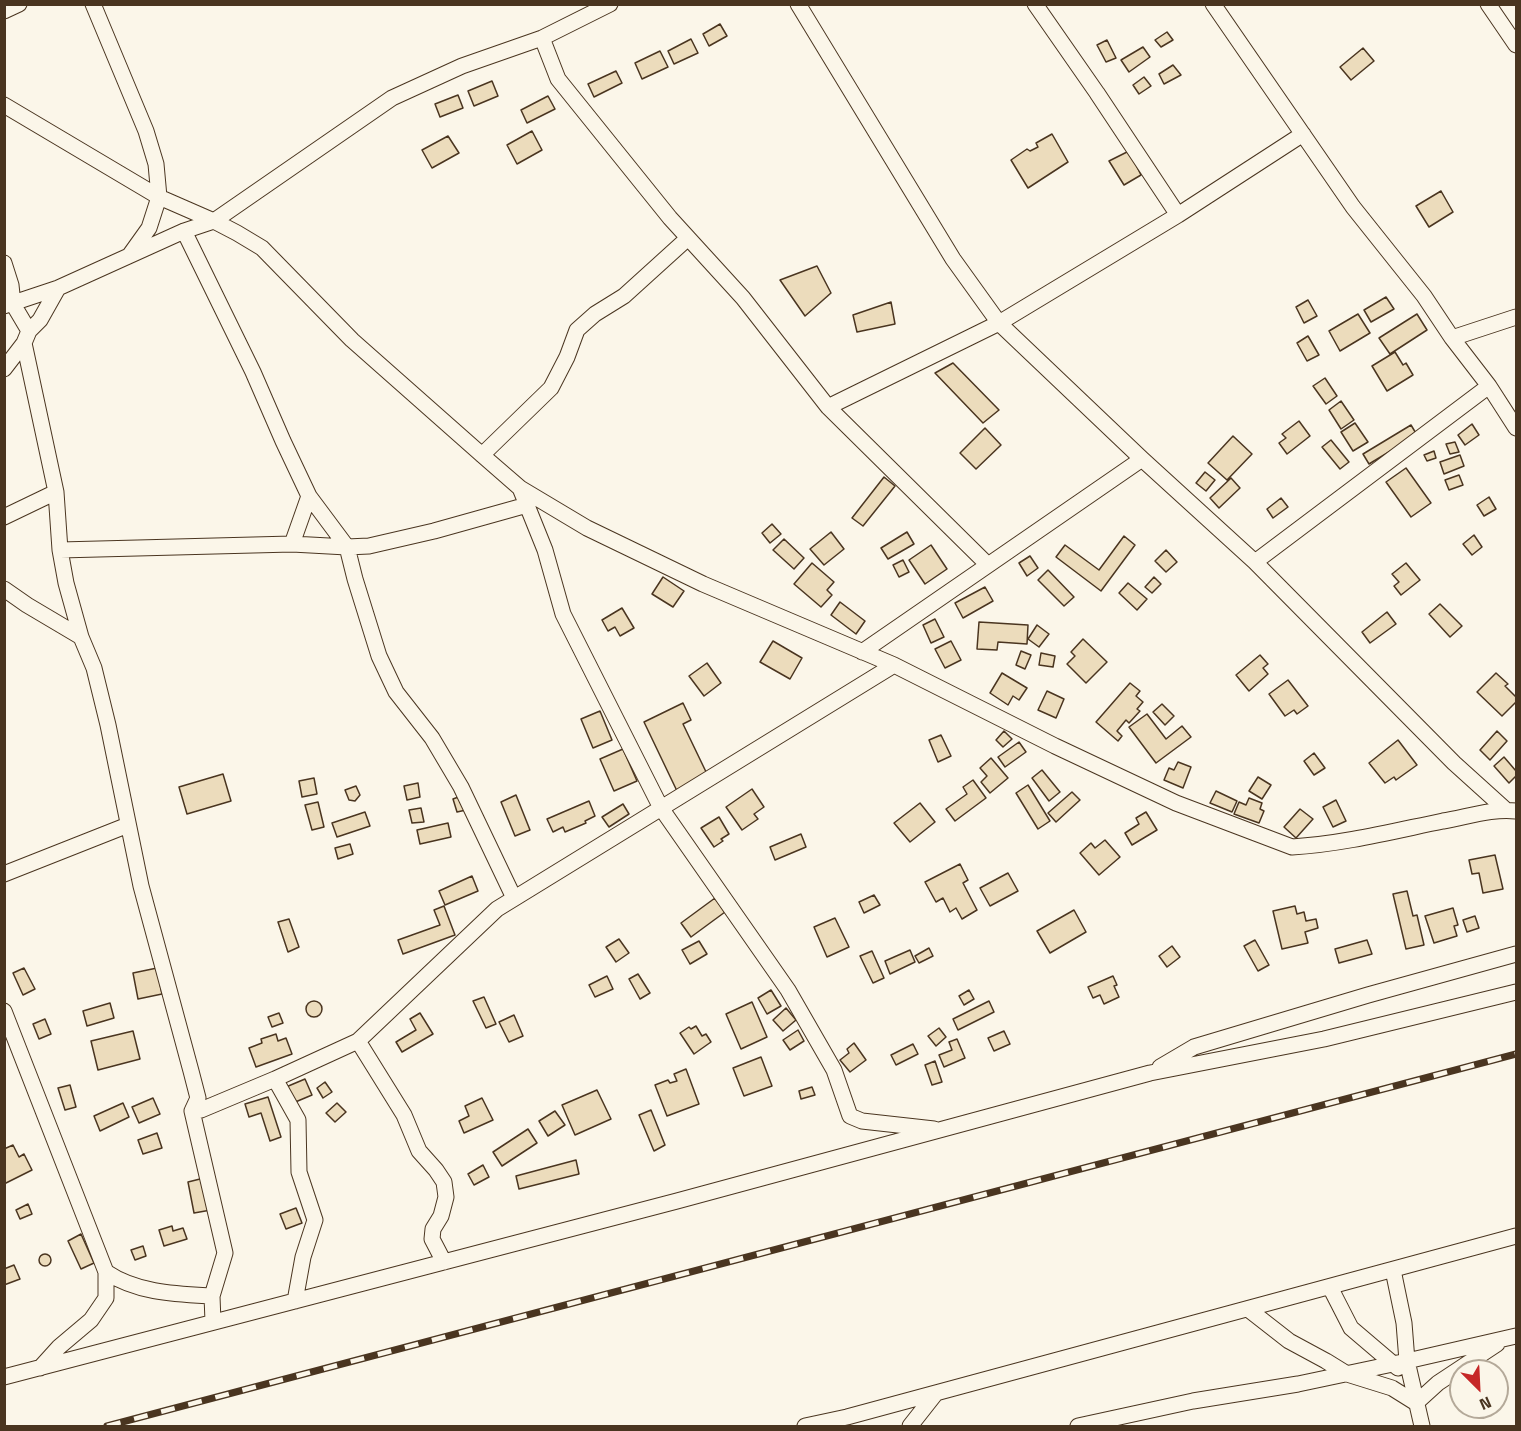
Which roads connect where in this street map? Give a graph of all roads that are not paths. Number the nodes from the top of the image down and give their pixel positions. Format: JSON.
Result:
{"nodes":[{"id":1,"x":19,"y":4,"type":"edge"},
{"id":2,"x":93,"y":4,"type":"edge"},
{"id":3,"x":610,"y":4,"type":"edge"},
{"id":4,"x":798,"y":4,"type":"edge"},
{"id":5,"x":1035,"y":4,"type":"edge"},
{"id":6,"x":1213,"y":4,"type":"edge"},
{"id":7,"x":1488,"y":4,"type":"edge"},
{"id":8,"x":4,"y":11,"type":"edge"},
{"id":9,"x":542,"y":38,"type":"junction"},
{"id":10,"x":1516,"y":45,"type":"edge"},
{"id":11,"x":4,"y":105,"type":"edge"},
{"id":12,"x":1303,"y":134,"type":"junction"},
{"id":13,"x":159,"y":197,"type":"junction"},
{"id":14,"x":1178,"y":215,"type":"junction"},
{"id":15,"x":214,"y":222,"type":"junction"},
{"id":16,"x":184,"y":231,"type":"junction"},
{"id":17,"x":688,"y":237,"type":"junction"},
{"id":18,"x":129,"y":256,"type":"junction"},
{"id":19,"x":4,"y":263,"type":"edge"},
{"id":20,"x":58,"y":288,"type":"junction"},
{"id":21,"x":9,"y":305,"type":"edge"},
{"id":22,"x":1516,"y":317,"type":"edge"},
{"id":23,"x":999,"y":323,"type":"junction"},
{"id":24,"x":26,"y":337,"type":"junction"},
{"id":25,"x":1452,"y":338,"type":"junction"},
{"id":26,"x":4,"y":369,"type":"edge"},
{"id":27,"x":1489,"y":386,"type":"junction"},
{"id":28,"x":828,"y":407,"type":"junction"},
{"id":29,"x":1516,"y":428,"type":"edge"},
{"id":30,"x":482,"y":455,"type":"junction"},
{"id":31,"x":1142,"y":459,"type":"junction"},
{"id":32,"x":520,"y":488,"type":"junction"},
{"id":33,"x":56,"y":492,"type":"junction"},
{"id":34,"x":309,"y":496,"type":"junction"},
{"id":35,"x":527,"y":505,"type":"junction"},
{"id":36,"x":4,"y":517,"type":"edge"},
{"id":37,"x":292,"y":544,"type":"junction"},
{"id":38,"x":346,"y":548,"type":"junction"},
{"id":39,"x":60,"y":549,"type":"junction"},
{"id":40,"x":1255,"y":562,"type":"junction"},
{"id":41,"x":988,"y":565,"type":"junction"},
{"id":42,"x":4,"y":589,"type":"edge"},
{"id":43,"x":81,"y":638,"type":"junction"},
{"id":44,"x":862,"y":652,"type":"junction"},
{"id":45,"x":894,"y":665,"type":"junction"},
{"id":46,"x":660,"y":808,"type":"junction"},
{"id":47,"x":1511,"y":811,"type":"edge"},
{"id":48,"x":129,"y":825,"type":"junction"},
{"id":49,"x":4,"y":874,"type":"edge"},
{"id":50,"x":514,"y":898,"type":"junction"},
{"id":51,"x":1516,"y":954,"type":"edge"},
{"id":52,"x":1516,"y":992,"type":"edge"},
{"id":53,"x":4,"y":1011,"type":"edge"},
{"id":54,"x":1274,"y":1023,"type":"junction"},
{"id":55,"x":358,"y":1041,"type":"junction"},
{"id":56,"x":12,"y":1051,"type":"edge"},
{"id":57,"x":1263,"y":1051,"type":"junction"},
{"id":58,"x":1150,"y":1073,"type":"junction"},
{"id":59,"x":275,"y":1079,"type":"junction"},
{"id":60,"x":192,"y":1111,"type":"junction"},
{"id":61,"x":943,"y":1130,"type":"junction"},
{"id":62,"x":1516,"y":1236,"type":"edge"},
{"id":63,"x":444,"y":1262,"type":"junction"},
{"id":64,"x":1393,"y":1270,"type":"junction"},
{"id":65,"x":106,"y":1272,"type":"junction"},
{"id":66,"x":1330,"y":1287,"type":"junction"},
{"id":67,"x":212,"y":1296,"type":"junction"},
{"id":68,"x":295,"y":1301,"type":"junction"},
{"id":69,"x":1248,"y":1309,"type":"junction"},
{"id":70,"x":213,"y":1323,"type":"junction"},
{"id":71,"x":1516,"y":1326,"type":"edge"},
{"id":72,"x":1510,"y":1338,"type":"edge"},
{"id":73,"x":1404,"y":1367,"type":"junction"},
{"id":74,"x":40,"y":1368,"type":"junction"},
{"id":75,"x":1347,"y":1374,"type":"junction"},
{"id":76,"x":4,"y":1377,"type":"edge"},
{"id":77,"x":936,"y":1393,"type":"junction"},
{"id":78,"x":1416,"y":1403,"type":"junction"},
{"id":79,"x":848,"y":1422,"type":"edge"},
{"id":80,"x":805,"y":1426,"type":"edge"},
{"id":81,"x":910,"y":1426,"type":"edge"},
{"id":82,"x":1078,"y":1426,"type":"edge"},
{"id":83,"x":1422,"y":1426,"type":"edge"}],
"edges":[{"from":1,"to":8,"type":"street"},
{"from":2,"to":13,"type":"street"},
{"from":3,"to":9,"type":"street"},
{"from":4,"to":23,"type":"street"},
{"from":5,"to":14,"type":"street"},
{"from":6,"to":12,"type":"street"},
{"from":7,"to":10,"type":"street"},
{"from":9,"to":15,"type":"street"},
{"from":9,"to":17,"type":"street"},
{"from":11,"to":13,"type":"street"},
{"from":12,"to":14,"type":"street"},
{"from":12,"to":25,"type":"street"},
{"from":13,"to":15,"type":"street"},
{"from":13,"to":18,"type":"street"},
{"from":14,"to":23,"type":"street"},
{"from":15,"to":16,"type":"street"},
{"from":15,"to":30,"type":"street"},
{"from":16,"to":18,"type":"street"},
{"from":16,"to":34,"type":"street"},
{"from":17,"to":28,"type":"street"},
{"from":17,"to":30,"type":"street"},
{"from":18,"to":20,"type":"street"},
{"from":19,"to":21,"type":"street"},
{"from":20,"to":21,"type":"street"},
{"from":20,"to":24,"type":"street"},
{"from":21,"to":24,"type":"street"},
{"from":22,"to":25,"type":"street"},
{"from":23,"to":28,"type":"street"},
{"from":23,"to":31,"type":"street"},
{"from":24,"to":26,"type":"street"},
{"from":24,"to":33,"type":"street"},
{"from":25,"to":27,"type":"street"},
{"from":27,"to":29,"type":"street"},
{"from":27,"to":40,"type":"street"},
{"from":28,"to":41,"type":"street"},
{"from":30,"to":32,"type":"street"},
{"from":31,"to":40,"type":"street"},
{"from":31,"to":41,"type":"street"},
{"from":32,"to":35,"type":"street"},
{"from":32,"to":44,"type":"street"},
{"from":33,"to":36,"type":"street"},
{"from":33,"to":39,"type":"street"},
{"from":34,"to":37,"type":"street"},
{"from":34,"to":38,"type":"street"},
{"from":35,"to":38,"type":"street"},
{"from":35,"to":46,"type":"street"},
{"from":37,"to":38,"type":"street"},
{"from":37,"to":39,"type":"street"},
{"from":38,"to":50,"type":"street"},
{"from":39,"to":43,"type":"street"},
{"from":40,"to":47,"type":"street"},
{"from":41,"to":44,"type":"street"},
{"from":42,"to":43,"type":"street"},
{"from":43,"to":48,"type":"street"},
{"from":44,"to":45,"type":"street"},
{"from":45,"to":46,"type":"street"},
{"from":45,"to":47,"type":"street"},
{"from":46,"to":50,"type":"street"},
{"from":46,"to":61,"type":"street"},
{"from":48,"to":49,"type":"street"},
{"from":48,"to":60,"type":"street"},
{"from":50,"to":55,"type":"street"},
{"from":51,"to":54,"type":"street"},
{"from":52,"to":57,"type":"street"},
{"from":53,"to":56,"type":"street"},
{"from":54,"to":57,"type":"street"},
{"from":54,"to":58,"type":"street"},
{"from":55,"to":59,"type":"street"},
{"from":55,"to":63,"type":"street"},
{"from":56,"to":65,"type":"street"},
{"from":57,"to":58,"type":"street"},
{"from":58,"to":61,"type":"street"},
{"from":59,"to":60,"type":"street"},
{"from":59,"to":68,"type":"street"},
{"from":60,"to":67,"type":"street"},
{"from":61,"to":63,"type":"street"},
{"from":62,"to":64,"type":"street"},
{"from":63,"to":68,"type":"street"},
{"from":64,"to":66,"type":"street"},
{"from":64,"to":73,"type":"street"},
{"from":65,"to":67,"type":"street"},
{"from":65,"to":74,"type":"street"},
{"from":66,"to":69,"type":"street"},
{"from":66,"to":73,"type":"street"},
{"from":67,"to":70,"type":"street"},
{"from":68,"to":70,"type":"street"},
{"from":69,"to":75,"type":"street"},
{"from":69,"to":77,"type":"street"},
{"from":70,"to":74,"type":"street"},
{"from":71,"to":72,"type":"street"},
{"from":72,"to":73,"type":"street"},
{"from":72,"to":78,"type":"street"},
{"from":73,"to":75,"type":"street"},
{"from":73,"to":78,"type":"street"},
{"from":74,"to":76,"type":"street"},
{"from":75,"to":78,"type":"street"},
{"from":75,"to":82,"type":"street"},
{"from":77,"to":79,"type":"street"},
{"from":77,"to":81,"type":"street"},
{"from":78,"to":83,"type":"street"},
{"from":79,"to":80,"type":"street"}]}
